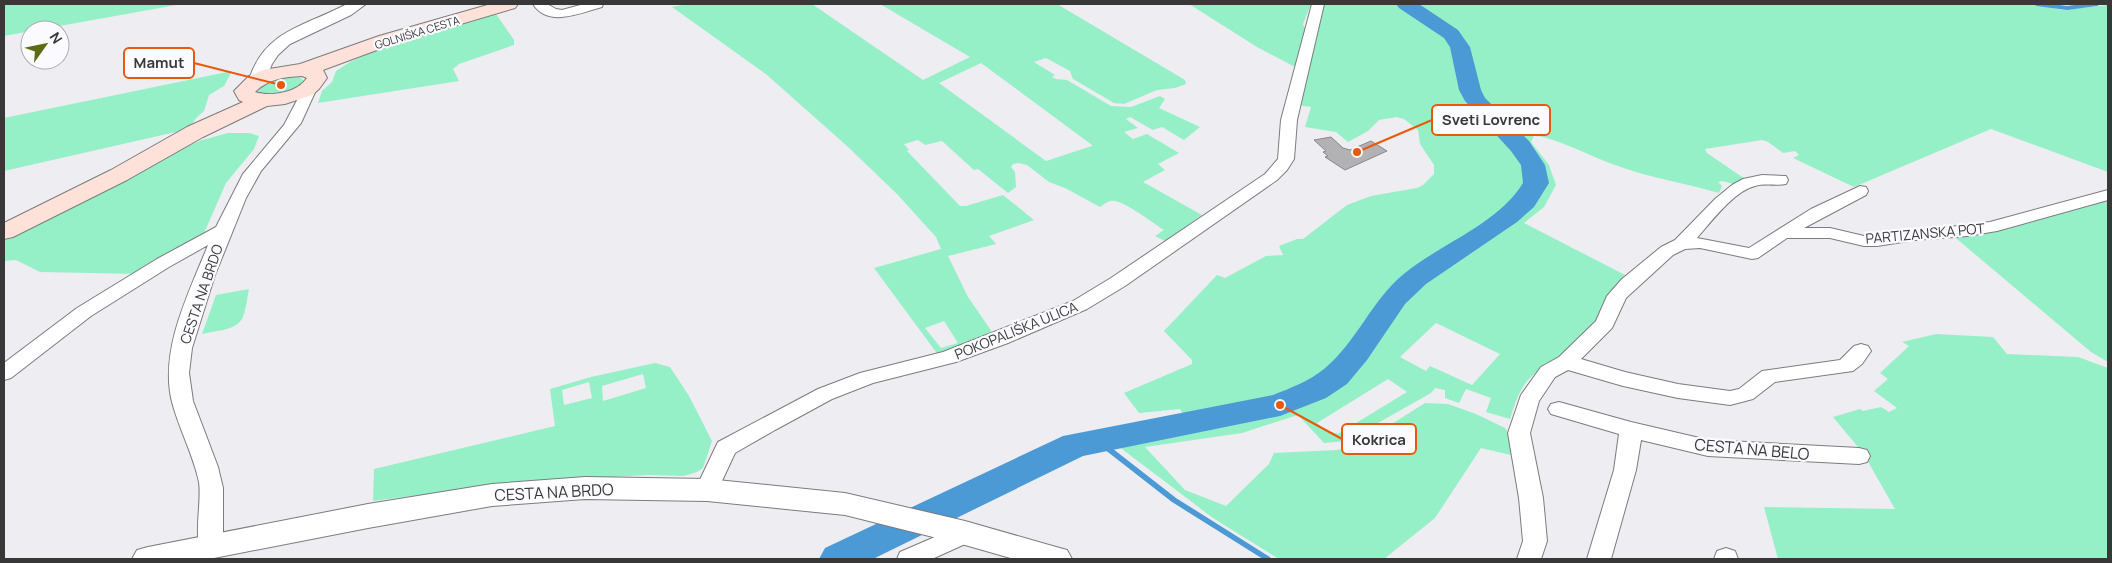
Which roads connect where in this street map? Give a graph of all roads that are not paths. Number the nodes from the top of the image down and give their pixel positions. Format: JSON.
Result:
{"nodes":[{"id":1,"x":358,"y":4,"type":"edge"},
{"id":2,"x":509,"y":4,"type":"edge"},
{"id":3,"x":539,"y":4,"type":"edge"},
{"id":4,"x":597,"y":4,"type":"edge"},
{"id":5,"x":1318,"y":4,"type":"edge"},
{"id":6,"x":268,"y":56,"type":"junction"},
{"id":7,"x":281,"y":72,"type":"junction"},
{"id":8,"x":309,"y":78,"type":"junction"},
{"id":9,"x":261,"y":94,"type":"junction"},
{"id":10,"x":295,"y":120,"type":"junction"},
{"id":11,"x":1780,"y":180,"type":"dead end"},
{"id":12,"x":1860,"y":191,"type":"dead end"},
{"id":13,"x":2108,"y":194,"type":"edge"},
{"id":14,"x":223,"y":230,"type":"junction"},
{"id":15,"x":4,"y":232,"type":"edge"},
{"id":16,"x":1783,"y":233,"type":"junction"},
{"id":17,"x":1681,"y":244,"type":"junction"},
{"id":18,"x":1861,"y":351,"type":"dead end"},
{"id":19,"x":1566,"y":362,"type":"junction"},
{"id":20,"x":4,"y":373,"type":"edge"},
{"id":21,"x":1559,"y":409,"type":"dead end"},
{"id":22,"x":1631,"y":430,"type":"junction"},
{"id":23,"x":1859,"y":456,"type":"dead end"},
{"id":24,"x":707,"y":490,"type":"junction"},
{"id":25,"x":965,"y":533,"type":"junction"},
{"id":26,"x":211,"y":546,"type":"junction"},
{"id":27,"x":165,"y":557,"type":"edge"},
{"id":28,"x":909,"y":559,"type":"edge"},
{"id":29,"x":1056,"y":559,"type":"edge"},
{"id":30,"x":1529,"y":559,"type":"edge"},
{"id":31,"x":1599,"y":559,"type":"edge"}],
"edges":[{"from":1,"to":6,"type":"street"},
{"from":2,"to":8,"type":"main road","name":"GOLNIŠKA CESTA"},
{"from":3,"to":4,"type":"street"},
{"from":5,"to":24,"type":"street","name":"POKOPALIŠKA ULICA"},
{"from":6,"to":7,"type":"street"},
{"from":6,"to":9,"type":"street"},
{"from":7,"to":8,"type":"main road"},
{"from":7,"to":9,"type":"main road"},
{"from":8,"to":9,"type":"main road","name":"GOLNIŠKA CESTA"},
{"from":8,"to":10,"type":"street","name":"CESTA NA BRDO"},
{"from":9,"to":10,"type":"street"},
{"from":9,"to":15,"type":"main road"},
{"from":10,"to":14,"type":"street","name":"CESTA NA BRDO"},
{"from":11,"to":17,"type":"street"},
{"from":12,"to":16,"type":"street"},
{"from":13,"to":16,"type":"street","name":"PARTIZANSKA POT"},
{"from":14,"to":20,"type":"street"},
{"from":14,"to":26,"type":"street","name":"CESTA NA BRDO"},
{"from":16,"to":17,"type":"street"},
{"from":17,"to":19,"type":"street"},
{"from":18,"to":19,"type":"street"},
{"from":19,"to":30,"type":"street"},
{"from":21,"to":22,"type":"street","name":"CESTA NA BELO"},
{"from":22,"to":23,"type":"street","name":"CESTA NA BELO"},
{"from":22,"to":31,"type":"street"},
{"from":24,"to":25,"type":"street","name":"CESTA NA BRDO"},
{"from":24,"to":26,"type":"street","name":"CESTA NA BRDO"},
{"from":25,"to":28,"type":"street"},
{"from":25,"to":29,"type":"street"},
{"from":26,"to":27,"type":"street","name":"CESTA NA BRDO"}]}
